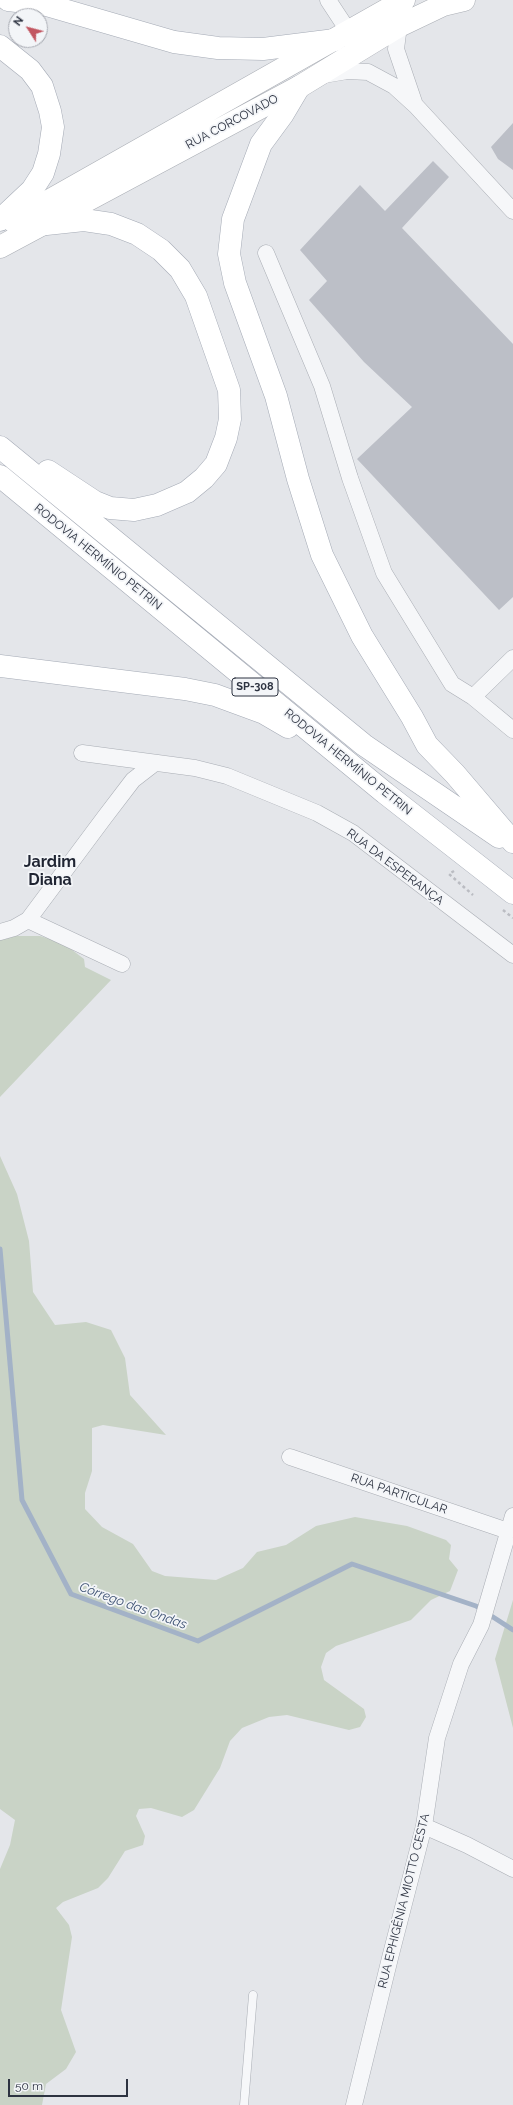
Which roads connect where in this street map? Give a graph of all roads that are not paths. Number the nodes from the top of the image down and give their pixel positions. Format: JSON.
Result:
{"nodes":[{"id":1,"x":8,"y":0,"type":"edge"},
{"id":2,"x":328,"y":0,"type":"edge"},
{"id":3,"x":404,"y":0,"type":"edge"},
{"id":4,"x":464,"y":0,"type":"edge"},
{"id":5,"x":399,"y":26,"type":"junction"},
{"id":6,"x":342,"y":36,"type":"junction"},
{"id":7,"x":0,"y":46,"type":"edge"},
{"id":8,"x":306,"y":83,"type":"junction"},
{"id":9,"x":416,"y":106,"type":"junction"},
{"id":10,"x":513,"y":211,"type":"edge"},
{"id":11,"x":0,"y":220,"type":"edge"},
{"id":12,"x":37,"y":225,"type":"junction"},
{"id":13,"x":0,"y":228,"type":"edge"},
{"id":14,"x":0,"y":246,"type":"edge"},
{"id":15,"x":266,"y":253,"type":"dead end"},
{"id":16,"x":0,"y":438,"type":"edge"},
{"id":17,"x":0,"y":447,"type":"edge"},
{"id":18,"x":0,"y":476,"type":"edge"},
{"id":19,"x":513,"y":658,"type":"edge"},
{"id":20,"x":0,"y":666,"type":"edge"},
{"id":21,"x":473,"y":697,"type":"junction"},
{"id":22,"x":513,"y":730,"type":"edge"},
{"id":23,"x":82,"y":753,"type":"dead end"},
{"id":24,"x":155,"y":763,"type":"junction"},
{"id":25,"x":385,"y":793,"type":"junction"},
{"id":26,"x":513,"y":842,"type":"edge"},
{"id":27,"x":513,"y":847,"type":"edge"},
{"id":28,"x":507,"y":901,"type":"edge"},
{"id":29,"x":28,"y":920,"type":"junction"},
{"id":30,"x":0,"y":932,"type":"edge"},
{"id":31,"x":513,"y":955,"type":"edge"},
{"id":32,"x":122,"y":964,"type":"dead end"},
{"id":33,"x":290,"y":1457,"type":"dead end"},
{"id":34,"x":513,"y":1516,"type":"edge"},
{"id":35,"x":508,"y":1531,"type":"junction"},
{"id":36,"x":424,"y":1826,"type":"junction"},
{"id":37,"x":513,"y":1869,"type":"edge"},
{"id":38,"x":253,"y":1996,"type":"dead end"},
{"id":39,"x":244,"y":2105,"type":"edge"},
{"id":40,"x":354,"y":2105,"type":"edge"}],
"edges":[{"from":1,"to":6,"type":"main road"},
{"from":2,"to":6,"type":"street"},
{"from":3,"to":6,"type":"main road","name":"RUA CORCOVADO"},
{"from":4,"to":5,"type":"main road","name":"RUA CORCOVADO"},
{"from":5,"to":8,"type":"main road","name":"RUA CORCOVADO"},
{"from":5,"to":9,"type":"street"},
{"from":6,"to":13,"type":"main road","name":"RUA CORCOVADO"},
{"from":7,"to":11,"type":"main road"},
{"from":8,"to":9,"type":"street"},
{"from":8,"to":12,"type":"main road","name":"RUA CORCOVADO"},
{"from":8,"to":26,"type":"main road"},
{"from":9,"to":10,"type":"street"},
{"from":12,"to":14,"type":"main road","name":"RUA CORCOVADO"},
{"from":12,"to":16,"type":"main road"},
{"from":15,"to":21,"type":"street"},
{"from":17,"to":27,"type":"main road","name":"RODOVIA HERMÍNIO PETRIN","number":"SP-308"},
{"from":18,"to":25,"type":"main road","name":"RODOVIA HERMÍNIO PETRIN","number":"SP-308"},
{"from":19,"to":21,"type":"street"},
{"from":20,"to":25,"type":"main road"},
{"from":21,"to":22,"type":"street"},
{"from":23,"to":24,"type":"street","name":"RUA DA ESPERANÇA"},
{"from":24,"to":29,"type":"street"},
{"from":24,"to":31,"type":"street","name":"RUA DA ESPERANÇA"},
{"from":25,"to":28,"type":"main road","name":"RODOVIA HERMÍNIO PETRIN","number":"SP-308"},
{"from":29,"to":30,"type":"street"},
{"from":29,"to":32,"type":"street"},
{"from":33,"to":35,"type":"street","name":"RUA PARTICULAR"},
{"from":34,"to":35,"type":"street","name":"RUA EPHIGÊNIA MIOTTO CESTA"},
{"from":35,"to":36,"type":"street","name":"RUA EPHIGÊNIA MIOTTO CESTA"},
{"from":36,"to":37,"type":"street"},
{"from":36,"to":40,"type":"street","name":"RUA EPHIGÊNIA MIOTTO CESTA"},
{"from":38,"to":39,"type":"lane"}]}
